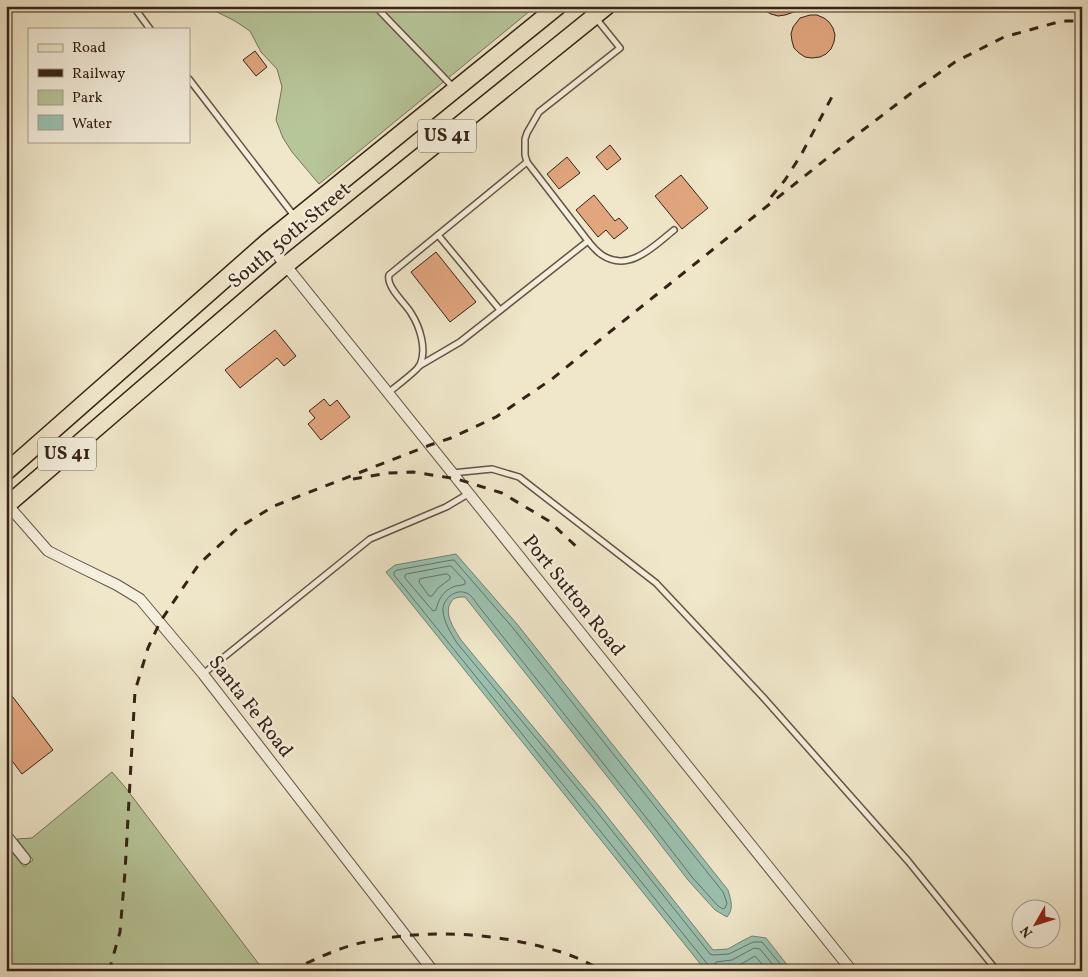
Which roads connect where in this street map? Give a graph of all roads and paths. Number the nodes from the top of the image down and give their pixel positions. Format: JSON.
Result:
{"nodes":[{"id":1,"x":133,"y":6,"type":"edge"},
{"id":2,"x":375,"y":6,"type":"edge"},
{"id":3,"x":558,"y":6,"type":"edge"},
{"id":4,"x":607,"y":6,"type":"edge"},
{"id":5,"x":594,"y":17,"type":"junction"},
{"id":6,"x":149,"y":28,"type":"edge"},
{"id":7,"x":190,"y":80,"type":"edge"},
{"id":8,"x":455,"y":89,"type":"junction"},
{"id":9,"x":527,"y":162,"type":"junction"},
{"id":10,"x":296,"y":218,"type":"junction"},
{"id":11,"x":674,"y":230,"type":"dead end"},
{"id":12,"x":438,"y":234,"type":"junction"},
{"id":13,"x":588,"y":241,"type":"junction"},
{"id":14,"x":267,"y":242,"type":"junction"},
{"id":15,"x":286,"y":266,"type":"junction"},
{"id":16,"x":500,"y":310,"type":"junction"},
{"id":17,"x":419,"y":366,"type":"junction"},
{"id":18,"x":388,"y":393,"type":"junction"},
{"id":19,"x":6,"y":472,"type":"edge"},
{"id":20,"x":452,"y":473,"type":"junction"},
{"id":21,"x":468,"y":494,"type":"junction"},
{"id":22,"x":7,"y":505,"type":"edge"},
{"id":23,"x":203,"y":674,"type":"junction"},
{"id":24,"x":6,"y":835,"type":"edge"},
{"id":25,"x":25,"y":859,"type":"dead end"},
{"id":26,"x":433,"y":971,"type":"edge"},
{"id":27,"x":852,"y":971,"type":"edge"},
{"id":28,"x":997,"y":971,"type":"edge"}],
"edges":[{"from":1,"to":6,"type":"lane"},
{"from":2,"to":8,"type":"lane"},
{"from":3,"to":8,"type":"main road","name":"South 50th Street","number":"US 41"},
{"from":4,"to":5,"type":"main road","name":"South 50th Street","number":"US 41"},
{"from":5,"to":9,"type":"lane"},
{"from":5,"to":15,"type":"main road","name":"South 50th Street","number":"US 41"},
{"from":7,"to":10,"type":"lane"},
{"from":8,"to":10,"type":"main road","name":"South 50th Street","number":"US 41"},
{"from":9,"to":12,"type":"lane"},
{"from":9,"to":13,"type":"lane"},
{"from":10,"to":14,"type":"main road","name":"South 50th Street","number":"US 41"},
{"from":11,"to":13,"type":"lane"},
{"from":12,"to":16,"type":"lane"},
{"from":12,"to":17,"type":"lane"},
{"from":13,"to":16,"type":"lane"},
{"from":14,"to":15,"type":"street","name":"Port Sutton Road"},
{"from":14,"to":19,"type":"main road","name":"South 50th Street","number":"US 41"},
{"from":15,"to":18,"type":"street","name":"Port Sutton Road"},
{"from":15,"to":22,"type":"main road","name":"South 50th Street","number":"US 41"},
{"from":16,"to":17,"type":"lane"},
{"from":17,"to":18,"type":"lane"},
{"from":18,"to":20,"type":"street","name":"Port Sutton Road"},
{"from":20,"to":21,"type":"street","name":"Port Sutton Road"},
{"from":20,"to":28,"type":"lane"},
{"from":21,"to":23,"type":"lane"},
{"from":21,"to":27,"type":"street","name":"Port Sutton Road"},
{"from":22,"to":23,"type":"street","name":"Santa Fe Road"},
{"from":23,"to":26,"type":"street","name":"Santa Fe Road"},
{"from":24,"to":25,"type":"street"}]}
